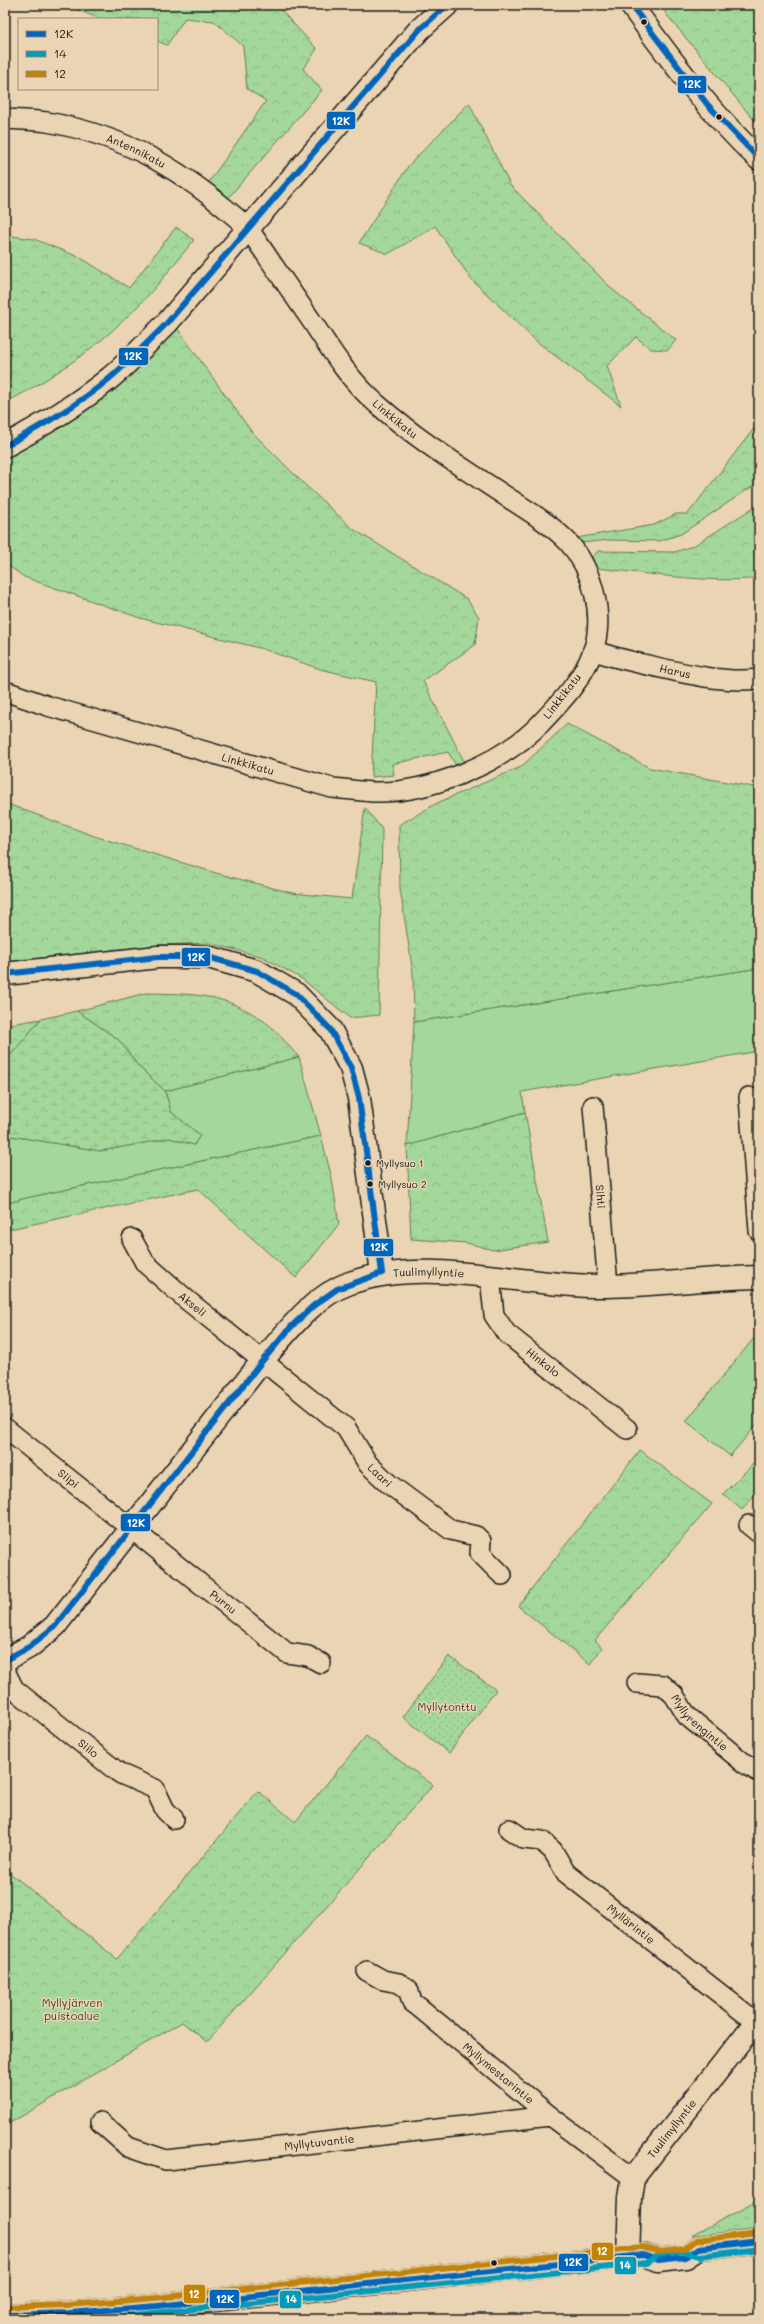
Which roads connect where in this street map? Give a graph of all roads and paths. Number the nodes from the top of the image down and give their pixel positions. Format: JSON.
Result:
{"nodes":[{"id":1,"x":447,"y":5,"type":"edge"},
{"id":2,"x":631,"y":5,"type":"edge"},
{"id":3,"x":5,"y":119,"type":"edge"},
{"id":4,"x":759,"y":159,"type":"edge"},
{"id":5,"x":248,"y":228,"type":"junction"},
{"id":6,"x":5,"y":446,"type":"edge"},
{"id":7,"x":593,"y":650,"type":"junction"},
{"id":8,"x":759,"y":679,"type":"edge"},
{"id":9,"x":5,"y":691,"type":"edge"},
{"id":10,"x":5,"y":974,"type":"edge"},
{"id":11,"x":749,"y":1096,"type":"dead end"},
{"id":12,"x":593,"y":1106,"type":"dead end"},
{"id":13,"x":759,"y":1231,"type":"edge"},
{"id":14,"x":132,"y":1239,"type":"dead end"},
{"id":15,"x":382,"y":1273,"type":"junction"},
{"id":16,"x":490,"y":1277,"type":"junction"},
{"id":17,"x":759,"y":1277,"type":"edge"},
{"id":18,"x":608,"y":1286,"type":"junction"},
{"id":19,"x":263,"y":1360,"type":"junction"},
{"id":20,"x":5,"y":1428,"type":"edge"},
{"id":21,"x":627,"y":1429,"type":"dead end"},
{"id":22,"x":131,"y":1529,"type":"junction"},
{"id":23,"x":502,"y":1575,"type":"dead end"},
{"id":24,"x":5,"y":1660,"type":"edge"},
{"id":25,"x":321,"y":1663,"type":"dead end"},
{"id":26,"x":5,"y":1671,"type":"edge"},
{"id":27,"x":637,"y":1683,"type":"dead end"},
{"id":28,"x":759,"y":1772,"type":"edge"},
{"id":29,"x":174,"y":1819,"type":"dead end"},
{"id":30,"x":509,"y":1829,"type":"dead end"},
{"id":31,"x":367,"y":1971,"type":"dead end"},
{"id":32,"x":757,"y":2020,"type":"edge"},
{"id":33,"x":550,"y":2116,"type":"junction"},
{"id":34,"x":100,"y":2122,"type":"dead end"},
{"id":35,"x":633,"y":2178,"type":"junction"},
{"id":36,"x":759,"y":2241,"type":"edge"},
{"id":37,"x":635,"y":2256,"type":"junction"},
{"id":38,"x":158,"y":2312,"type":"edge"},
{"id":39,"x":5,"y":2315,"type":"edge"}],
"edges":[{"from":1,"to":5,"type":"street"},
{"from":2,"to":4,"type":"street"},
{"from":3,"to":5,"type":"street","name":"Antennikatu"},
{"from":5,"to":6,"type":"street"},
{"from":5,"to":7,"type":"street","name":"Linkkikatu"},
{"from":7,"to":8,"type":"street","name":"Harus"},
{"from":7,"to":9,"type":"street","name":"Linkkikatu"},
{"from":10,"to":15,"type":"street"},
{"from":11,"to":13,"type":"street"},
{"from":12,"to":18,"type":"street","name":"Sihti"},
{"from":14,"to":19,"type":"street","name":"Akseli"},
{"from":15,"to":16,"type":"street","name":"Tuulimyllyntie"},
{"from":15,"to":19,"type":"street","name":"Tuulimyllyntie"},
{"from":16,"to":18,"type":"street","name":"Tuulimyllyntie"},
{"from":16,"to":21,"type":"street","name":"Hinkalo"},
{"from":17,"to":18,"type":"street","name":"Tuulimyllyntie"},
{"from":19,"to":22,"type":"street","name":"Tuulimyllyntie"},
{"from":19,"to":23,"type":"street","name":"Laari"},
{"from":20,"to":22,"type":"street","name":"Siipi"},
{"from":22,"to":24,"type":"street","name":"Tuulimyllyntie"},
{"from":22,"to":25,"type":"street","name":"Purnu"},
{"from":26,"to":29,"type":"street","name":"Siilo"},
{"from":27,"to":28,"type":"street","name":"Myllyrengintie"},
{"from":30,"to":32,"type":"street","name":"Myllärintie"},
{"from":31,"to":33,"type":"street","name":"Myllymestarintie"},
{"from":32,"to":35,"type":"street","name":"Tuulimyllyntie"},
{"from":33,"to":34,"type":"street","name":"Myllytuvantie"},
{"from":33,"to":35,"type":"street","name":"Myllymestarintie"},
{"from":35,"to":37,"type":"street","name":"Tuulimyllyntie"},
{"from":36,"to":37,"type":"street"},
{"from":37,"to":38,"type":"street"},
{"from":38,"to":39,"type":"street"}]}
